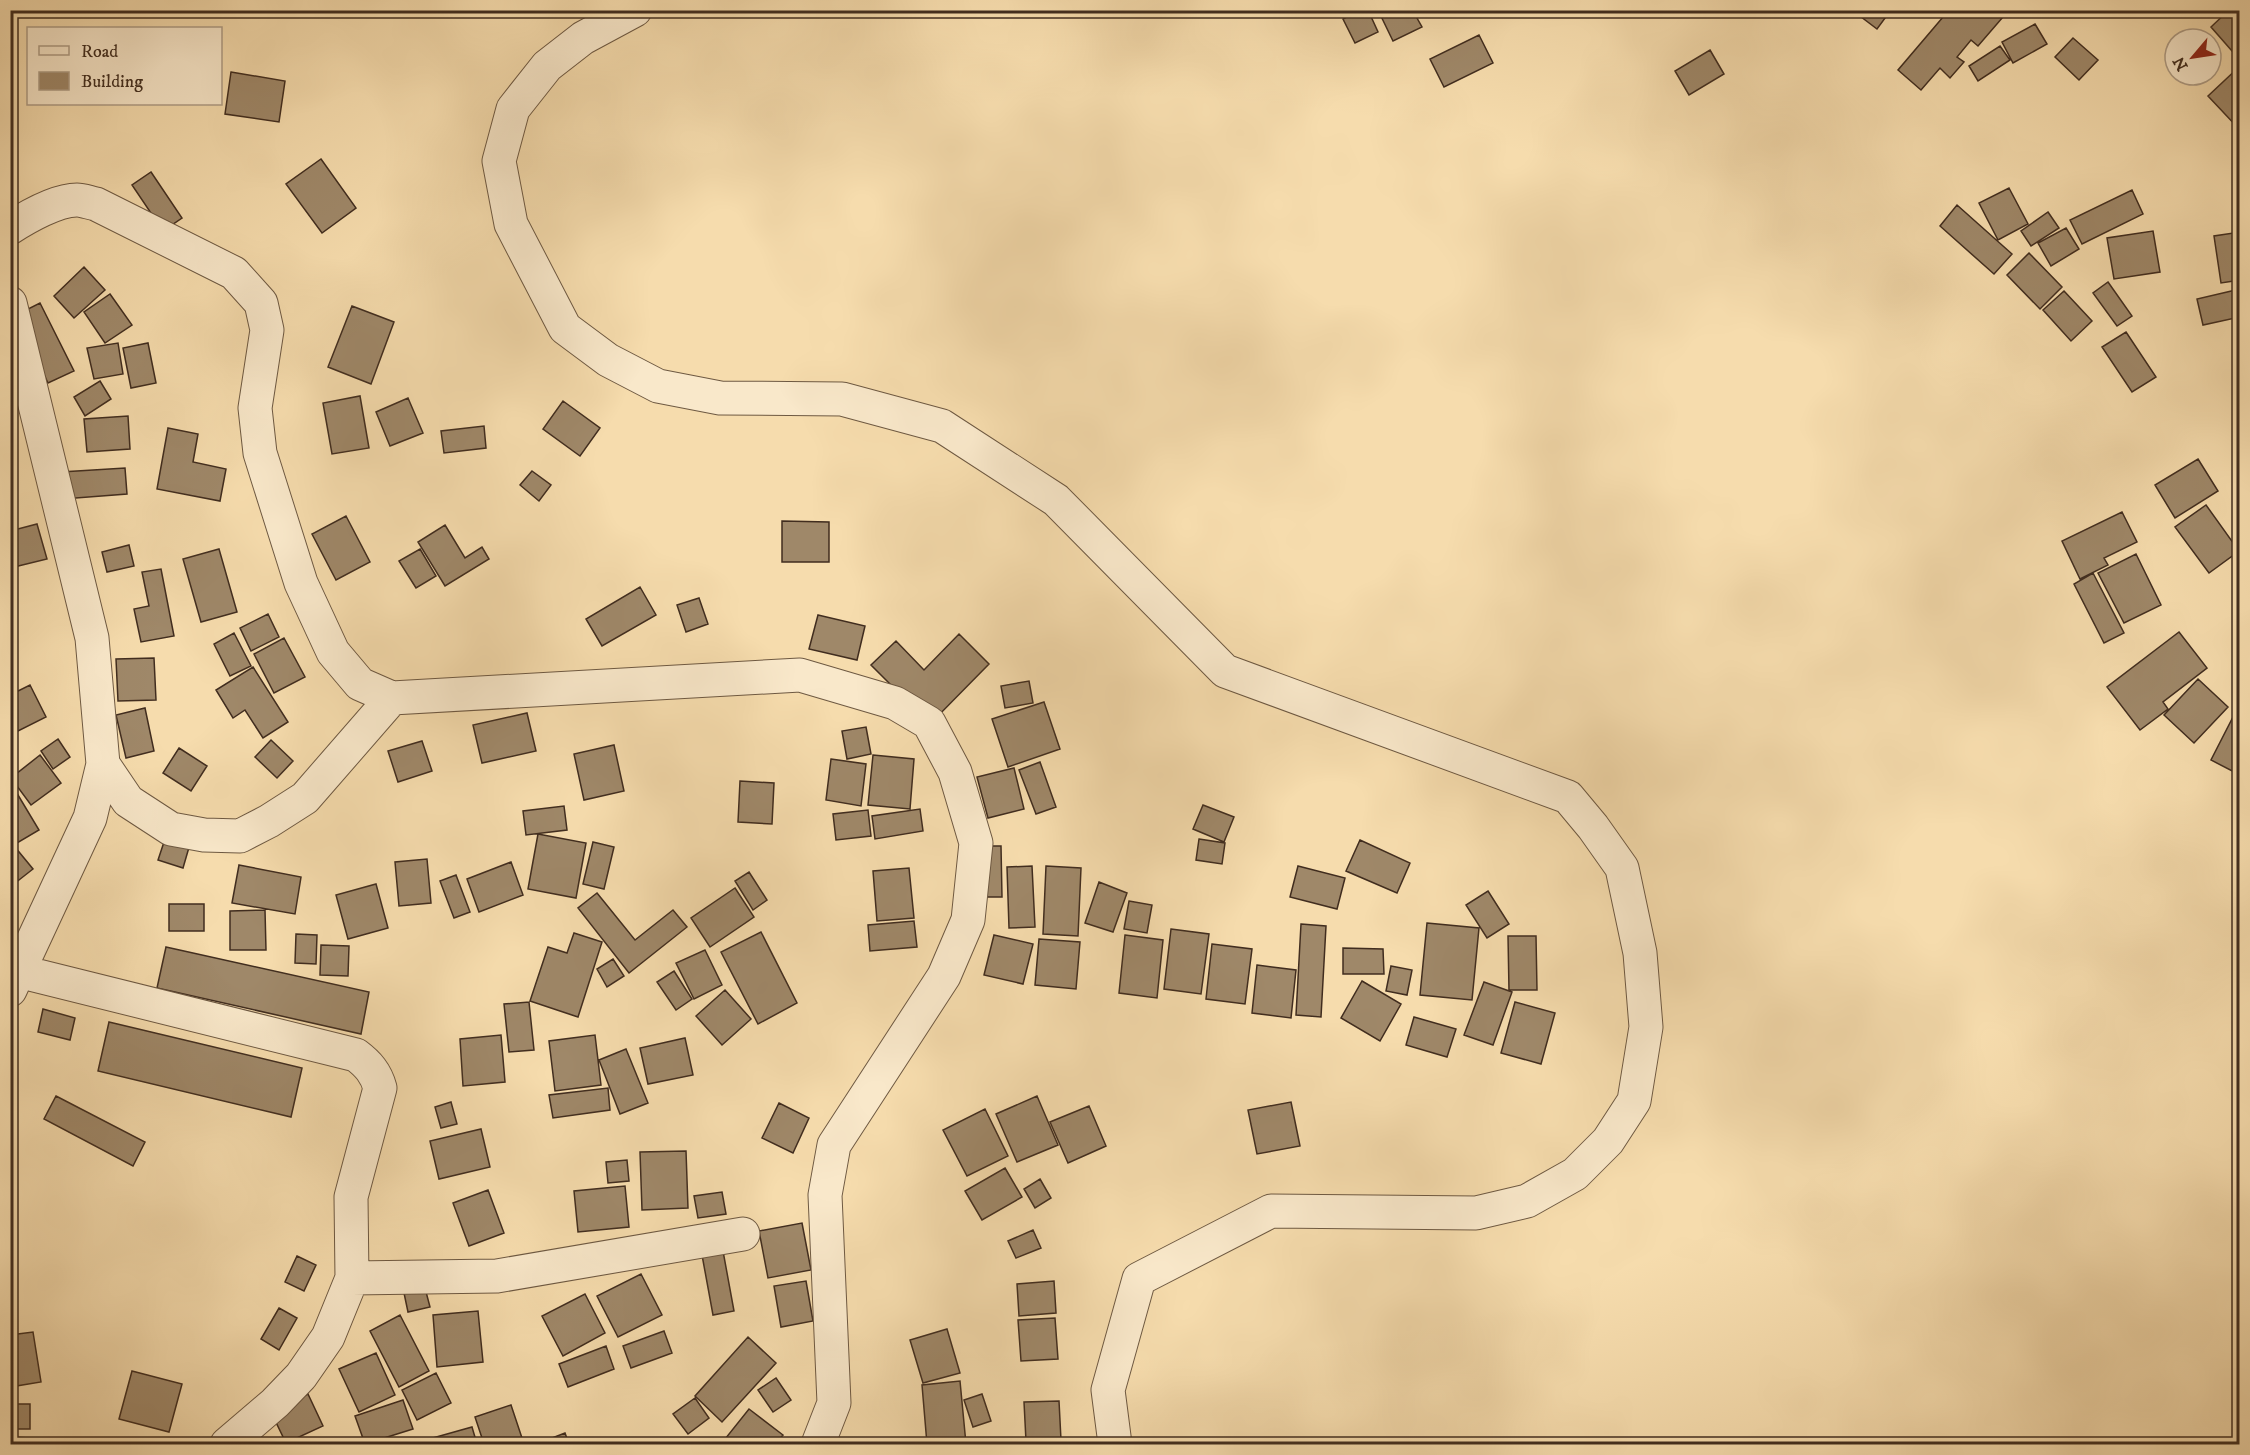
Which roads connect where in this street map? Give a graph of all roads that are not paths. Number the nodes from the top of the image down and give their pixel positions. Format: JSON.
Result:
{"nodes":[{"id":1,"x":635,"y":10,"type":"edge"},
{"id":2,"x":10,"y":228,"type":"edge"},
{"id":3,"x":10,"y":303,"type":"edge"},
{"id":4,"x":392,"y":698,"type":"junction"},
{"id":5,"x":103,"y":764,"type":"junction"},
{"id":6,"x":14,"y":981,"type":"edge"},
{"id":7,"x":743,"y":1234,"type":"dead end"},
{"id":8,"x":352,"y":1278,"type":"junction"},
{"id":9,"x":226,"y":1444,"type":"edge"},
{"id":10,"x":818,"y":1444,"type":"edge"},
{"id":11,"x":1115,"y":1444,"type":"edge"}],
"edges":[{"from":1,"to":11,"type":"street"},
{"from":2,"to":4,"type":"street"},
{"from":3,"to":5,"type":"street"},
{"from":4,"to":5,"type":"street"},
{"from":4,"to":10,"type":"street"},
{"from":5,"to":6,"type":"street"},
{"from":6,"to":8,"type":"street"},
{"from":7,"to":8,"type":"street"},
{"from":8,"to":9,"type":"street"}]}
